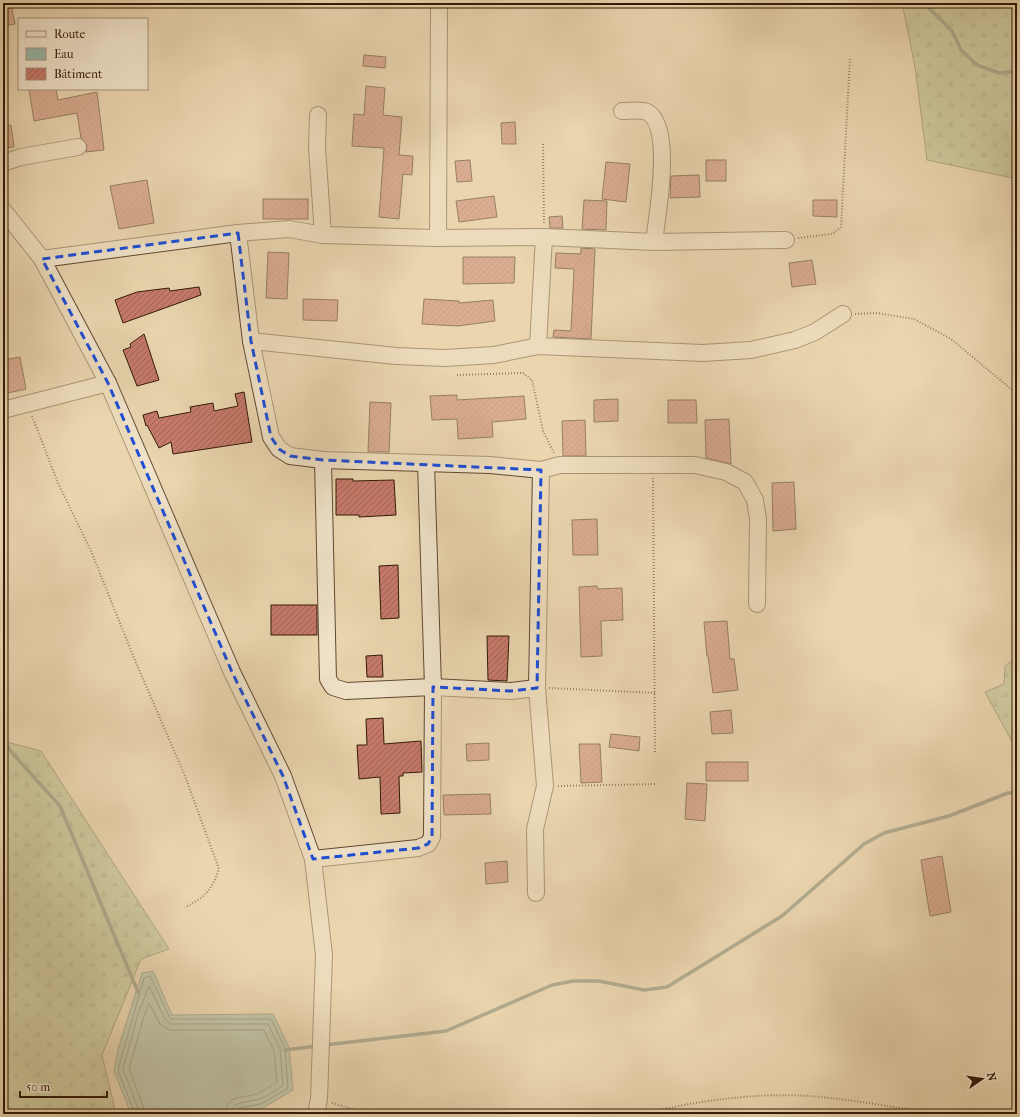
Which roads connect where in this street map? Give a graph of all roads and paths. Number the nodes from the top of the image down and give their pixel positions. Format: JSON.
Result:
{"nodes":[{"id":1,"x":439,"y":4,"type":"edge"},
{"id":2,"x":850,"y":58,"type":"dead end"},
{"id":3,"x":622,"y":111,"type":"dead end"},
{"id":4,"x":318,"y":115,"type":"dead end"},
{"id":5,"x":543,"y":144,"type":"dead end"},
{"id":6,"x":78,"y":147,"type":"dead end"},
{"id":7,"x":3,"y":163,"type":"edge"},
{"id":8,"x":3,"y":210,"type":"edge"},
{"id":9,"x":238,"y":233,"type":"junction"},
{"id":10,"x":323,"y":235,"type":"junction"},
{"id":11,"x":544,"y":237,"type":"junction"},
{"id":12,"x":438,"y":238,"type":"junction"},
{"id":13,"x":786,"y":240,"type":"joint"},
{"id":14,"x":654,"y":242,"type":"junction"},
{"id":15,"x":42,"y":259,"type":"junction"},
{"id":16,"x":843,"y":314,"type":"joint"},
{"id":17,"x":251,"y":340,"type":"junction"},
{"id":18,"x":538,"y":346,"type":"junction"},
{"id":19,"x":457,"y":374,"type":"dead end"},
{"id":20,"x":108,"y":384,"type":"junction"},
{"id":21,"x":1017,"y":394,"type":"edge"},
{"id":22,"x":27,"y":404,"type":"junction"},
{"id":23,"x":3,"y":410,"type":"edge"},
{"id":24,"x":323,"y":460,"type":"junction"},
{"id":25,"x":426,"y":464,"type":"junction"},
{"id":26,"x":560,"y":465,"type":"junction"},
{"id":27,"x":653,"y":465,"type":"junction"},
{"id":28,"x":542,"y":470,"type":"junction"},
{"id":29,"x":757,"y":604,"type":"dead end"},
{"id":30,"x":432,"y":687,"type":"junction"},
{"id":31,"x":537,"y":688,"type":"junction"},
{"id":32,"x":656,"y":693,"type":"junction"},
{"id":33,"x":655,"y":754,"type":"dead end"},
{"id":34,"x":655,"y":784,"type":"dead end"},
{"id":35,"x":545,"y":786,"type":"junction"},
{"id":36,"x":313,"y":859,"type":"junction"},
{"id":37,"x":536,"y":893,"type":"dead end"},
{"id":38,"x":185,"y":907,"type":"dead end"},
{"id":39,"x":318,"y":1106,"type":"edge"},
{"id":40,"x":370,"y":1114,"type":"edge"},
{"id":41,"x":640,"y":1114,"type":"edge"},
{"id":42,"x":945,"y":1114,"type":"edge"}],
"edges":[{"from":1,"to":12,"type":"street"},
{"from":2,"to":13,"type":"path"},
{"from":3,"to":14,"type":"street"},
{"from":4,"to":10,"type":"street"},
{"from":5,"to":11,"type":"path"},
{"from":6,"to":7,"type":"street"},
{"from":8,"to":15,"type":"street"},
{"from":9,"to":10,"type":"street"},
{"from":9,"to":15,"type":"street"},
{"from":9,"to":17,"type":"street"},
{"from":10,"to":12,"type":"street"},
{"from":11,"to":12,"type":"street"},
{"from":11,"to":14,"type":"street"},
{"from":11,"to":18,"type":"street"},
{"from":13,"to":14,"type":"street"},
{"from":15,"to":20,"type":"street"},
{"from":16,"to":18,"type":"street"},
{"from":16,"to":21,"type":"path"},
{"from":17,"to":18,"type":"street"},
{"from":17,"to":24,"type":"street"},
{"from":19,"to":26,"type":"path"},
{"from":20,"to":22,"type":"street"},
{"from":20,"to":36,"type":"street"},
{"from":22,"to":23,"type":"street"},
{"from":22,"to":38,"type":"path"},
{"from":24,"to":25,"type":"street"},
{"from":24,"to":30,"type":"street"},
{"from":25,"to":28,"type":"street"},
{"from":25,"to":30,"type":"street"},
{"from":26,"to":27,"type":"street"},
{"from":26,"to":28,"type":"street"},
{"from":27,"to":29,"type":"street"},
{"from":27,"to":32,"type":"path"},
{"from":28,"to":31,"type":"street"},
{"from":30,"to":31,"type":"street"},
{"from":30,"to":36,"type":"street"},
{"from":31,"to":32,"type":"path"},
{"from":31,"to":35,"type":"street"},
{"from":32,"to":33,"type":"path"},
{"from":34,"to":35,"type":"path"},
{"from":35,"to":37,"type":"street"},
{"from":36,"to":39,"type":"street"},
{"from":39,"to":40,"type":"path"},
{"from":41,"to":42,"type":"path"}]}
